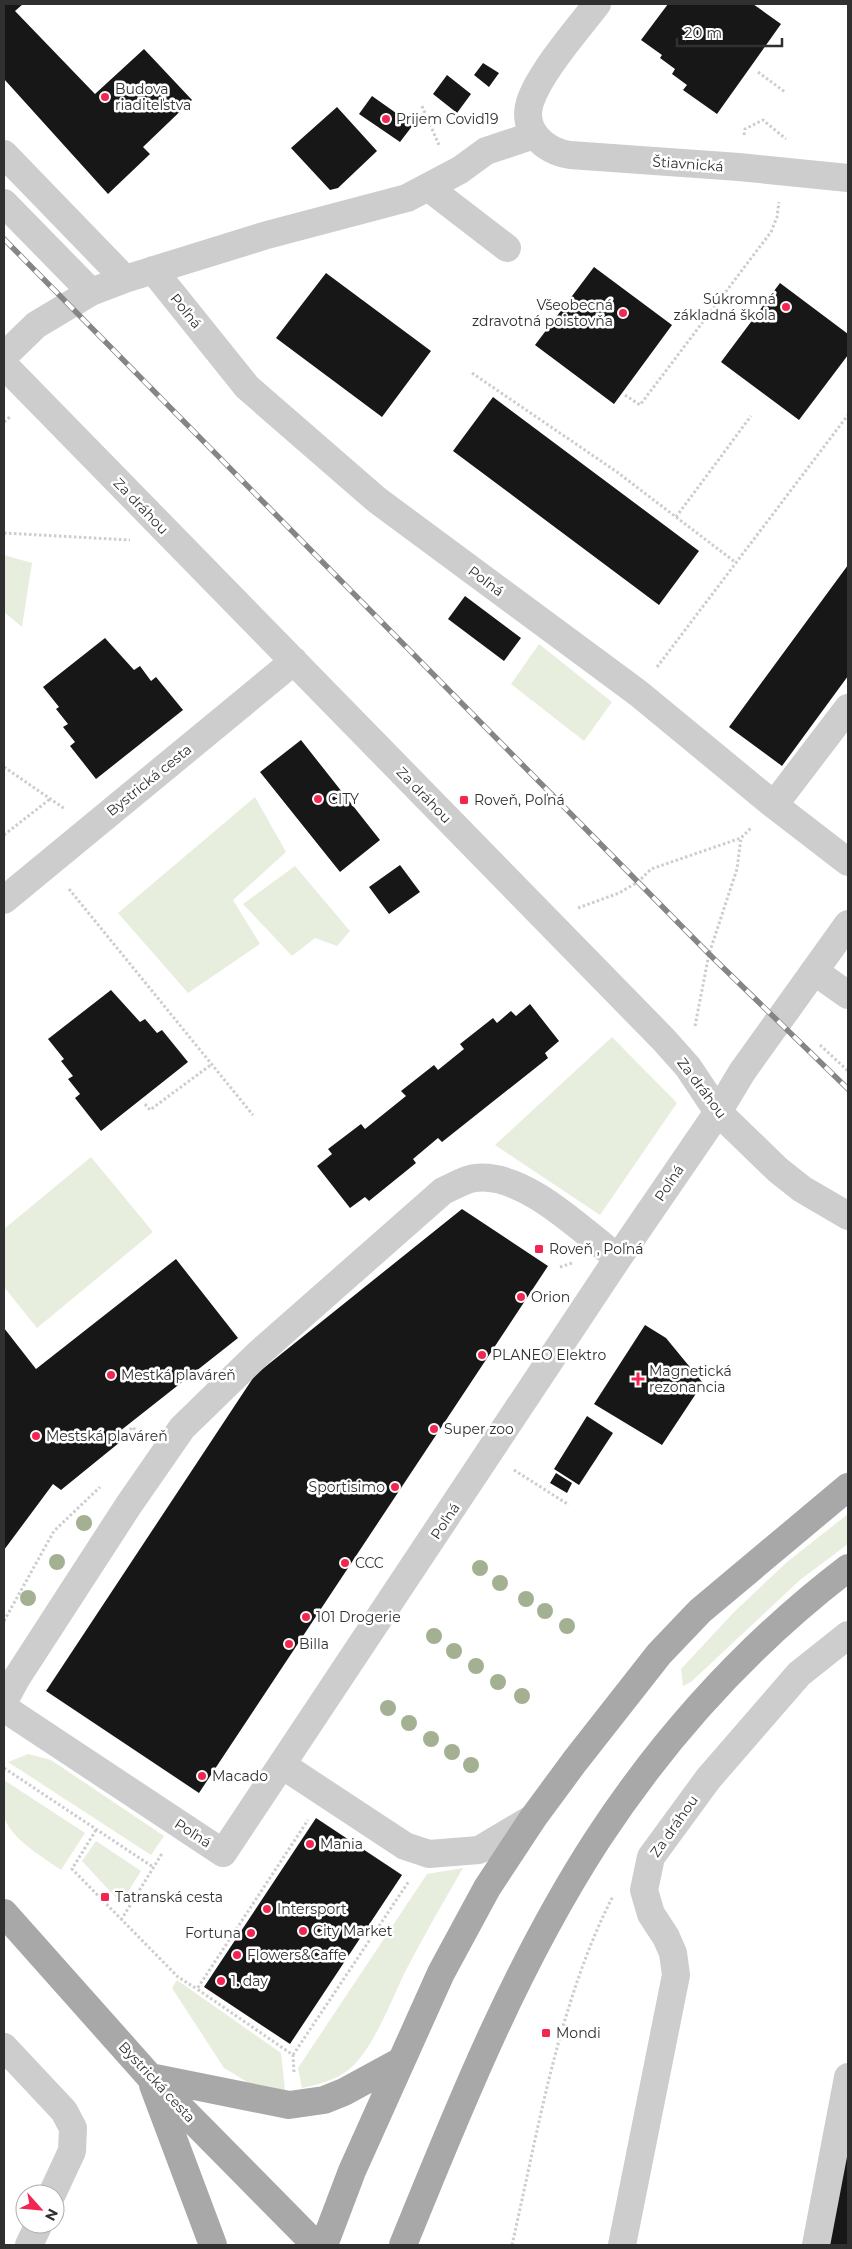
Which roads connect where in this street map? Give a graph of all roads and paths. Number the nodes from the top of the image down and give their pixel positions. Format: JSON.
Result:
{"nodes":[{"id":1,"x":597,"y":4,"type":"edge"},
{"id":2,"x":758,"y":72,"type":"dead end"},
{"id":3,"x":785,"y":92,"type":"dead end"},
{"id":4,"x":422,"y":106,"type":"dead end"},
{"id":5,"x":745,"y":129,"type":"dead end"},
{"id":6,"x":534,"y":135,"type":"junction"},
{"id":7,"x":790,"y":143,"type":"dead end"},
{"id":8,"x":4,"y":154,"type":"edge"},
{"id":9,"x":460,"y":170,"type":"junction"},
{"id":10,"x":848,"y":178,"type":"edge"},
{"id":11,"x":429,"y":188,"type":"junction"},
{"id":12,"x":779,"y":201,"type":"dead end"},
{"id":13,"x":4,"y":202,"type":"edge"},
{"id":14,"x":507,"y":248,"type":"dead end"},
{"id":15,"x":153,"y":270,"type":"junction"},
{"id":16,"x":125,"y":279,"type":"junction"},
{"id":17,"x":91,"y":292,"type":"junction"},
{"id":18,"x":4,"y":356,"type":"edge"},
{"id":19,"x":4,"y":365,"type":"edge"},
{"id":20,"x":472,"y":373,"type":"dead end"},
{"id":21,"x":625,"y":394,"type":"dead end"},
{"id":22,"x":848,"y":415,"type":"edge"},
{"id":23,"x":750,"y":416,"type":"dead end"},
{"id":24,"x":676,"y":517,"type":"junction"},
{"id":25,"x":4,"y":533,"type":"edge"},
{"id":26,"x":140,"y":541,"type":"dead end"},
{"id":27,"x":735,"y":562,"type":"junction"},
{"id":28,"x":294,"y":661,"type":"junction"},
{"id":29,"x":638,"y":693,"type":"junction"},
{"id":30,"x":848,"y":708,"type":"edge"},
{"id":31,"x":838,"y":740,"type":"edge"},
{"id":32,"x":4,"y":767,"type":"edge"},
{"id":33,"x":50,"y":799,"type":"junction"},
{"id":34,"x":774,"y":805,"type":"junction"},
{"id":35,"x":92,"y":827,"type":"junction"},
{"id":36,"x":4,"y":835,"type":"edge"},
{"id":37,"x":741,"y":838,"type":"junction"},
{"id":38,"x":848,"y":862,"type":"edge"},
{"id":39,"x":48,"y":863,"type":"junction"},
{"id":40,"x":619,"y":893,"type":"dead end"},
{"id":41,"x":4,"y":900,"type":"edge"},
{"id":42,"x":848,"y":924,"type":"edge"},
{"id":43,"x":814,"y":971,"type":"junction"},
{"id":44,"x":848,"y":995,"type":"edge"},
{"id":45,"x":694,"y":1034,"type":"dead end"},
{"id":46,"x":820,"y":1045,"type":"dead end"},
{"id":47,"x":212,"y":1064,"type":"junction"},
{"id":48,"x":848,"y":1071,"type":"edge"},
{"id":49,"x":145,"y":1104,"type":"dead end"},
{"id":50,"x":718,"y":1112,"type":"junction"},
{"id":51,"x":253,"y":1115,"type":"dead end"},
{"id":52,"x":848,"y":1216,"type":"edge"},
{"id":53,"x":618,"y":1258,"type":"junction"},
{"id":54,"x":126,"y":1433,"type":"dead end"},
{"id":55,"x":134,"y":1443,"type":"dead end"},
{"id":56,"x":509,"y":1467,"type":"dead end"},
{"id":57,"x":102,"y":1484,"type":"dead end"},
{"id":58,"x":848,"y":1488,"type":"edge"},
{"id":59,"x":569,"y":1505,"type":"dead end"},
{"id":60,"x":848,"y":1568,"type":"edge"},
{"id":61,"x":4,"y":1622,"type":"edge"},
{"id":62,"x":848,"y":1635,"type":"edge"},
{"id":63,"x":8,"y":1684,"type":"edge"},
{"id":64,"x":4,"y":1708,"type":"edge"},
{"id":65,"x":282,"y":1765,"type":"junction"},
{"id":66,"x":4,"y":1768,"type":"edge"},
{"id":67,"x":325,"y":1792,"type":"junction"},
{"id":68,"x":533,"y":1818,"type":"junction"},
{"id":69,"x":96,"y":1830,"type":"junction"},
{"id":70,"x":167,"y":1845,"type":"dead end"},
{"id":71,"x":153,"y":1867,"type":"junction"},
{"id":72,"x":412,"y":1876,"type":"dead end"},
{"id":73,"x":617,"y":1888,"type":"dead end"},
{"id":74,"x":4,"y":1912,"type":"edge"},
{"id":75,"x":121,"y":1920,"type":"junction"},
{"id":76,"x":582,"y":1972,"type":"junction"},
{"id":77,"x":588,"y":1974,"type":"dead end"},
{"id":78,"x":197,"y":1989,"type":"junction"},
{"id":79,"x":4,"y":2047,"type":"edge"},
{"id":80,"x":557,"y":2054,"type":"junction"},
{"id":81,"x":563,"y":2054,"type":"dead end"},
{"id":82,"x":293,"y":2055,"type":"junction"},
{"id":83,"x":401,"y":2061,"type":"junction"},
{"id":84,"x":150,"y":2077,"type":"junction"},
{"id":85,"x":848,"y":2077,"type":"edge"},
{"id":86,"x":295,"y":2079,"type":"dead end"},
{"id":87,"x":535,"y":2145,"type":"junction"},
{"id":88,"x":540,"y":2146,"type":"dead end"},
{"id":89,"x":57,"y":2184,"type":"edge"},
{"id":90,"x":517,"y":2220,"type":"junction"},
{"id":91,"x":523,"y":2221,"type":"dead end"},
{"id":92,"x":213,"y":2245,"type":"edge"},
{"id":93,"x":316,"y":2245,"type":"edge"},
{"id":94,"x":324,"y":2245,"type":"edge"},
{"id":95,"x":403,"y":2245,"type":"edge"},
{"id":96,"x":512,"y":2245,"type":"edge"},
{"id":97,"x":622,"y":2245,"type":"edge"},
{"id":98,"x":816,"y":2245,"type":"edge"}],
"edges":[{"from":1,"to":6,"type":"street"},
{"from":2,"to":3,"type":"path"},
{"from":4,"to":9,"type":"path"},
{"from":5,"to":7,"type":"path"},
{"from":6,"to":9,"type":"street"},
{"from":6,"to":10,"type":"street","name":"Štiavnická"},
{"from":8,"to":16,"type":"street"},
{"from":9,"to":11,"type":"street"},
{"from":11,"to":14,"type":"street"},
{"from":11,"to":15,"type":"street"},
{"from":12,"to":21,"type":"path"},
{"from":13,"to":17,"type":"street"},
{"from":15,"to":16,"type":"street"},
{"from":15,"to":29,"type":"street","name":"Poľná"},
{"from":16,"to":17,"type":"street"},
{"from":17,"to":18,"type":"street"},
{"from":19,"to":28,"type":"street","name":"Za dráhou"},
{"from":20,"to":24,"type":"path"},
{"from":22,"to":27,"type":"path"},
{"from":23,"to":24,"type":"path"},
{"from":24,"to":27,"type":"path"},
{"from":25,"to":26,"type":"path"},
{"from":27,"to":29,"type":"path"},
{"from":28,"to":35,"type":"street","name":"Bystrická cesta"},
{"from":28,"to":50,"type":"street","name":"Za dráhou"},
{"from":29,"to":34,"type":"street","name":"Poľná"},
{"from":30,"to":31,"type":"street"},
{"from":31,"to":34,"type":"street"},
{"from":32,"to":33,"type":"path"},
{"from":33,"to":35,"type":"path"},
{"from":33,"to":36,"type":"path"},
{"from":34,"to":37,"type":"path"},
{"from":34,"to":38,"type":"street","name":"Poľná"},
{"from":35,"to":39,"type":"street","name":"Bystrická cesta"},
{"from":37,"to":40,"type":"path"},
{"from":37,"to":45,"type":"path"},
{"from":39,"to":41,"type":"street","name":"Bystrická cesta"},
{"from":39,"to":47,"type":"path"},
{"from":42,"to":43,"type":"street","name":"Poľná"},
{"from":43,"to":44,"type":"street"},
{"from":43,"to":50,"type":"street","name":"Poľná"},
{"from":46,"to":48,"type":"path"},
{"from":47,"to":49,"type":"path"},
{"from":47,"to":51,"type":"path"},
{"from":50,"to":52,"type":"street","name":"Za dráhou"},
{"from":50,"to":53,"type":"street","name":"Poľná"},
{"from":53,"to":63,"type":"street"},
{"from":53,"to":65,"type":"street","name":"Poľná"},
{"from":54,"to":55,"type":"path"},
{"from":56,"to":59,"type":"path"},
{"from":57,"to":61,"type":"path"},
{"from":58,"to":68,"type":"main road"},
{"from":60,"to":95,"type":"main road"},
{"from":62,"to":97,"type":"street","name":"Za dráhou"},
{"from":64,"to":65,"type":"street","name":"Poľná"},
{"from":65,"to":67,"type":"street"},
{"from":66,"to":69,"type":"path"},
{"from":67,"to":68,"type":"street"},
{"from":67,"to":78,"type":"path"},
{"from":68,"to":83,"type":"main road"},
{"from":69,"to":71,"type":"path"},
{"from":69,"to":75,"type":"path"},
{"from":70,"to":71,"type":"path"},
{"from":71,"to":75,"type":"path"},
{"from":72,"to":82,"type":"path"},
{"from":73,"to":76,"type":"path"},
{"from":74,"to":84,"type":"main road","name":"Bystrická cesta"},
{"from":75,"to":78,"type":"path"},
{"from":76,"to":77,"type":"path"},
{"from":76,"to":80,"type":"path"},
{"from":78,"to":82,"type":"path"},
{"from":79,"to":89,"type":"street"},
{"from":80,"to":81,"type":"path"},
{"from":80,"to":87,"type":"path"},
{"from":82,"to":86,"type":"path"},
{"from":83,"to":84,"type":"main road"},
{"from":83,"to":94,"type":"main road"},
{"from":84,"to":92,"type":"main road"},
{"from":84,"to":93,"type":"main road","name":"Bystrická cesta"},
{"from":85,"to":98,"type":"street"},
{"from":87,"to":88,"type":"path"},
{"from":87,"to":90,"type":"path"},
{"from":90,"to":91,"type":"path"},
{"from":90,"to":96,"type":"path"}]}
